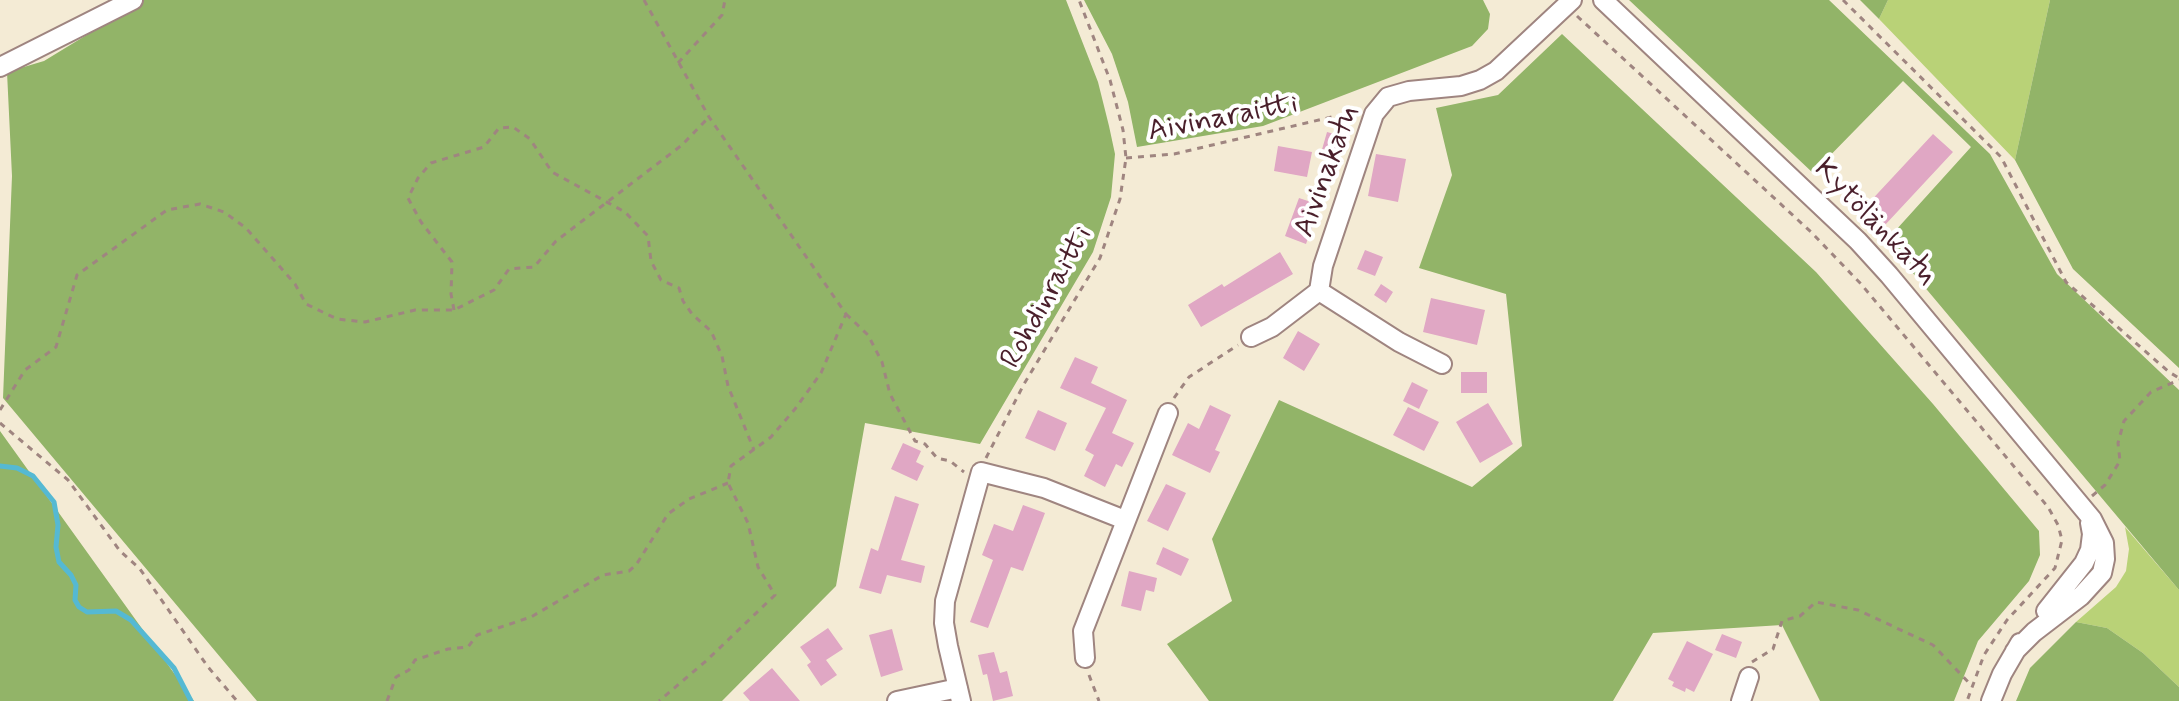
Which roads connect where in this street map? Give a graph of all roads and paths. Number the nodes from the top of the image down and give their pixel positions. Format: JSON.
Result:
{"nodes":[{"id":1,"x":133,"y":0,"type":"edge"},
{"id":2,"x":644,"y":0,"type":"edge"},
{"id":3,"x":725,"y":0,"type":"edge"},
{"id":4,"x":1079,"y":0,"type":"edge"},
{"id":5,"x":1603,"y":0,"type":"edge"},
{"id":6,"x":1843,"y":0,"type":"edge"},
{"id":7,"x":1569,"y":3,"type":"edge"},
{"id":8,"x":678,"y":63,"type":"junction"},
{"id":9,"x":0,"y":67,"type":"edge"},
{"id":10,"x":1374,"y":114,"type":"junction"},
{"id":11,"x":709,"y":117,"type":"junction"},
{"id":12,"x":1126,"y":158,"type":"junction"},
{"id":13,"x":609,"y":201,"type":"junction"},
{"id":14,"x":1319,"y":291,"type":"junction"},
{"id":15,"x":454,"y":310,"type":"junction"},
{"id":16,"x":846,"y":314,"type":"junction"},
{"id":17,"x":1251,"y":337,"type":"joint"},
{"id":18,"x":1442,"y":364,"type":"dead end"},
{"id":19,"x":2179,"y":379,"type":"edge"},
{"id":20,"x":0,"y":410,"type":"edge"},
{"id":21,"x":1168,"y":413,"type":"joint"},
{"id":22,"x":0,"y":423,"type":"edge"},
{"id":23,"x":754,"y":450,"type":"junction"},
{"id":24,"x":977,"y":475,"type":"junction"},
{"id":25,"x":728,"y":483,"type":"junction"},
{"id":26,"x":2081,"y":506,"type":"junction"},
{"id":27,"x":1125,"y":520,"type":"junction"},
{"id":28,"x":1085,"y":658,"type":"joint"},
{"id":29,"x":1749,"y":677,"type":"joint"},
{"id":30,"x":1971,"y":685,"type":"junction"},
{"id":31,"x":960,"y":694,"type":"edge"},
{"id":32,"x":237,"y":701,"type":"edge"},
{"id":33,"x":387,"y":701,"type":"edge"},
{"id":34,"x":659,"y":701,"type":"edge"},
{"id":35,"x":897,"y":701,"type":"edge"},
{"id":36,"x":1099,"y":701,"type":"edge"},
{"id":37,"x":1741,"y":701,"type":"edge"},
{"id":38,"x":1967,"y":701,"type":"edge"},
{"id":39,"x":1991,"y":701,"type":"edge"}],
"edges":[{"from":1,"to":9,"type":"street"},
{"from":2,"to":8,"type":"path"},
{"from":3,"to":8,"type":"path"},
{"from":4,"to":12,"type":"path","name":"Rohdinraitti"},
{"from":5,"to":26,"type":"street","name":"Kytölänkatu"},
{"from":6,"to":19,"type":"path"},
{"from":7,"to":10,"type":"street","name":"Aivinakatu"},
{"from":7,"to":30,"type":"path"},
{"from":8,"to":11,"type":"path"},
{"from":10,"to":12,"type":"path","name":"Aivinaraitti"},
{"from":10,"to":14,"type":"street","name":"Aivinakatu"},
{"from":11,"to":13,"type":"path"},
{"from":11,"to":16,"type":"path"},
{"from":12,"to":24,"type":"path","name":"Rohdinraitti"},
{"from":13,"to":15,"type":"path"},
{"from":13,"to":15,"type":"path"},
{"from":13,"to":23,"type":"path"},
{"from":14,"to":17,"type":"street"},
{"from":14,"to":18,"type":"street"},
{"from":15,"to":20,"type":"path"},
{"from":16,"to":23,"type":"path"},
{"from":16,"to":24,"type":"path"},
{"from":17,"to":21,"type":"path"},
{"from":19,"to":26,"type":"path"},
{"from":21,"to":27,"type":"street"},
{"from":22,"to":32,"type":"path"},
{"from":23,"to":25,"type":"path"},
{"from":24,"to":27,"type":"street"},
{"from":24,"to":31,"type":"street"},
{"from":25,"to":33,"type":"path"},
{"from":25,"to":34,"type":"path"},
{"from":26,"to":39,"type":"street","name":"Kytölänkatu"},
{"from":27,"to":28,"type":"street"},
{"from":28,"to":36,"type":"path"},
{"from":29,"to":30,"type":"path"},
{"from":29,"to":37,"type":"street"},
{"from":30,"to":38,"type":"path"},
{"from":31,"to":35,"type":"street"}]}
